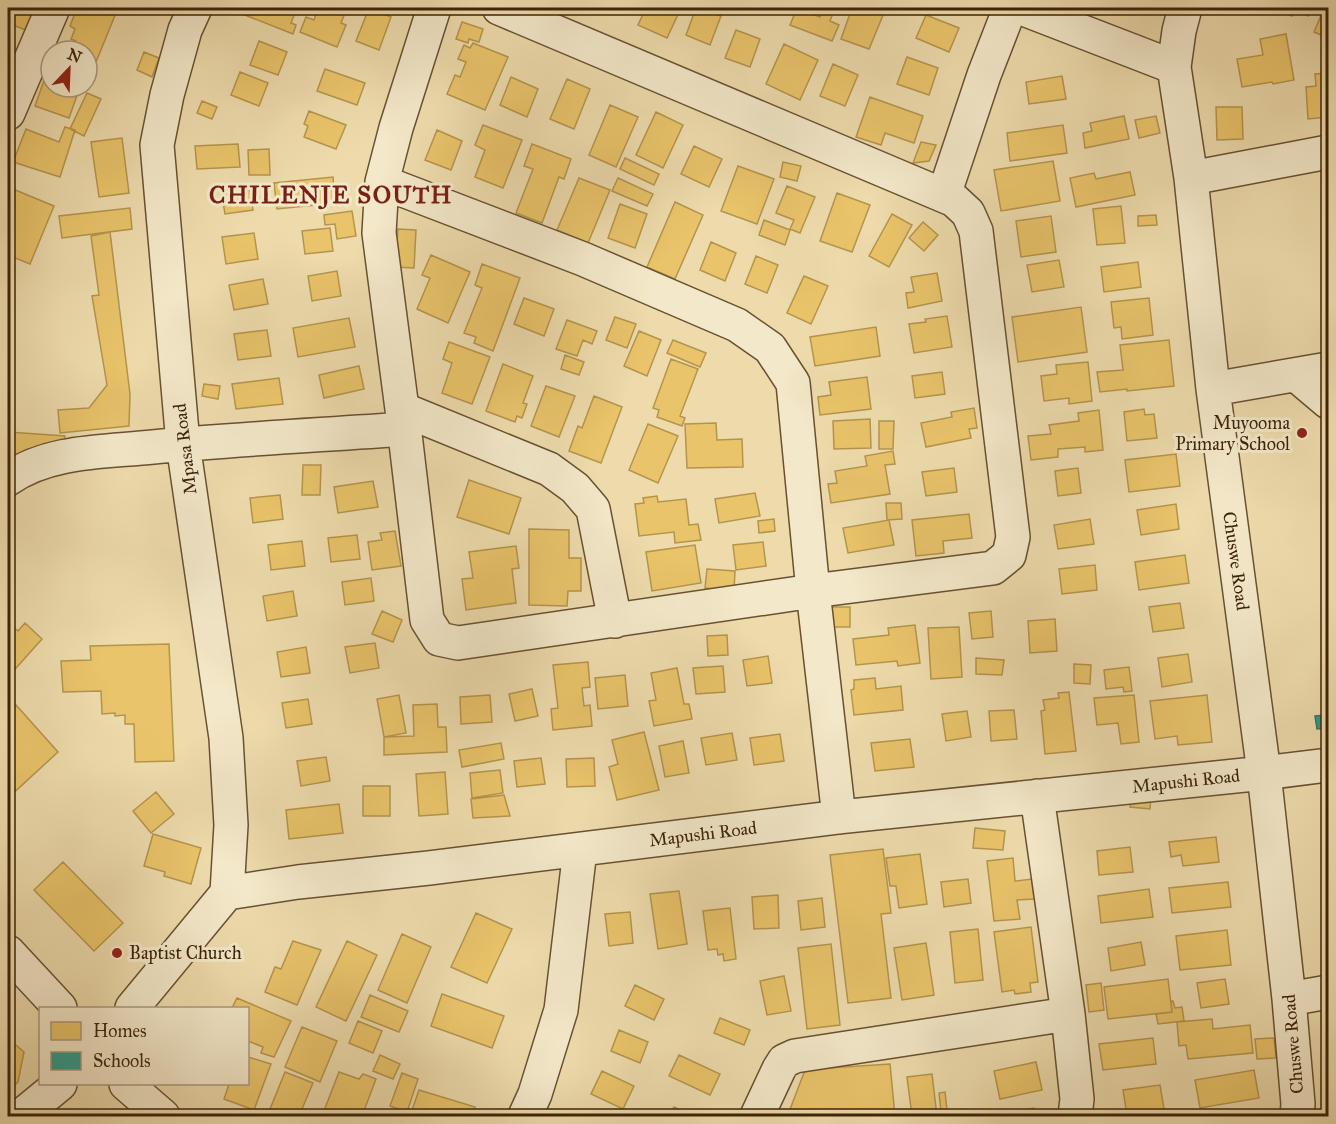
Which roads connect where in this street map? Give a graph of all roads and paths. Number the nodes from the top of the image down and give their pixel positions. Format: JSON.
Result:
{"nodes":[{"id":1,"x":53,"y":8,"type":"edge"},
{"id":2,"x":195,"y":8,"type":"edge"},
{"id":3,"x":434,"y":8,"type":"edge"},
{"id":4,"x":499,"y":8,"type":"edge"},
{"id":5,"x":1010,"y":8,"type":"edge"},
{"id":6,"x":1022,"y":8,"type":"edge"},
{"id":7,"x":1185,"y":8,"type":"edge"},
{"id":8,"x":19,"y":56,"type":"edge"},
{"id":9,"x":1174,"y":67,"type":"junction"},
{"id":10,"x":8,"y":114,"type":"edge"},
{"id":11,"x":1329,"y":152,"type":"edge"},
{"id":12,"x":1191,"y":178,"type":"junction"},
{"id":13,"x":382,"y":182,"type":"junction"},
{"id":14,"x":944,"y":195,"type":"junction"},
{"id":15,"x":1329,"y":369,"type":"edge"},
{"id":16,"x":1296,"y":375,"type":"junction"},
{"id":17,"x":1213,"y":389,"type":"junction"},
{"id":18,"x":1329,"y":402,"type":"edge"},
{"id":19,"x":403,"y":419,"type":"junction"},
{"id":20,"x":183,"y":444,"type":"junction"},
{"id":21,"x":8,"y":479,"type":"edge"},
{"id":22,"x":813,"y":591,"type":"junction"},
{"id":23,"x":615,"y":621,"type":"junction"},
{"id":24,"x":1329,"y":765,"type":"edge"},
{"id":25,"x":1264,"y":773,"type":"junction"},
{"id":26,"x":1037,"y":796,"type":"junction"},
{"id":27,"x":839,"y":817,"type":"junction"},
{"id":28,"x":580,"y":850,"type":"junction"},
{"id":29,"x":227,"y":893,"type":"junction"},
{"id":30,"x":12,"y":965,"type":"edge"},
{"id":31,"x":1329,"y":992,"type":"edge"},
{"id":32,"x":1289,"y":999,"type":"junction"},
{"id":33,"x":59,"y":1007,"type":"edge"},
{"id":34,"x":133,"y":1007,"type":"edge"},
{"id":35,"x":1068,"y":1014,"type":"junction"},
{"id":36,"x":58,"y":1085,"type":"edge"},
{"id":37,"x":128,"y":1085,"type":"edge"},
{"id":38,"x":21,"y":1116,"type":"edge"},
{"id":39,"x":163,"y":1116,"type":"edge"},
{"id":40,"x":525,"y":1116,"type":"edge"},
{"id":41,"x":757,"y":1116,"type":"edge"},
{"id":42,"x":1075,"y":1116,"type":"edge"},
{"id":43,"x":1297,"y":1116,"type":"edge"}],
"edges":[{"from":1,"to":8,"type":"street"},
{"from":2,"to":20,"type":"street","name":"Mpasa Road"},
{"from":3,"to":13,"type":"street"},
{"from":4,"to":14,"type":"street"},
{"from":5,"to":14,"type":"street"},
{"from":6,"to":9,"type":"street"},
{"from":7,"to":9,"type":"street","name":"Chuswe Road"},
{"from":8,"to":10,"type":"street"},
{"from":9,"to":12,"type":"street","name":"Chuswe Road"},
{"from":11,"to":12,"type":"street"},
{"from":12,"to":17,"type":"street","name":"Chuswe Road"},
{"from":13,"to":19,"type":"street"},
{"from":13,"to":22,"type":"street"},
{"from":14,"to":22,"type":"street"},
{"from":15,"to":16,"type":"street"},
{"from":16,"to":17,"type":"street"},
{"from":16,"to":18,"type":"street"},
{"from":17,"to":25,"type":"street","name":"Chuswe Road"},
{"from":19,"to":20,"type":"street"},
{"from":19,"to":23,"type":"street"},
{"from":19,"to":23,"type":"street"},
{"from":20,"to":21,"type":"street"},
{"from":20,"to":29,"type":"street","name":"Mpasa Road"},
{"from":22,"to":23,"type":"street"},
{"from":22,"to":27,"type":"street"},
{"from":24,"to":25,"type":"street","name":"Mapushi Road"},
{"from":25,"to":26,"type":"street","name":"Mapushi Road"},
{"from":25,"to":32,"type":"street","name":"Chuswe Road"},
{"from":26,"to":27,"type":"street","name":"Mapushi Road"},
{"from":26,"to":35,"type":"street"},
{"from":27,"to":28,"type":"street","name":"Mapushi Road"},
{"from":28,"to":29,"type":"street","name":"Mapushi Road"},
{"from":28,"to":40,"type":"street"},
{"from":29,"to":34,"type":"street"},
{"from":30,"to":33,"type":"street"},
{"from":31,"to":32,"type":"street"},
{"from":32,"to":43,"type":"street","name":"Chuswe Road"},
{"from":35,"to":41,"type":"street"},
{"from":35,"to":42,"type":"street"},
{"from":36,"to":38,"type":"street"},
{"from":37,"to":39,"type":"street"}]}
